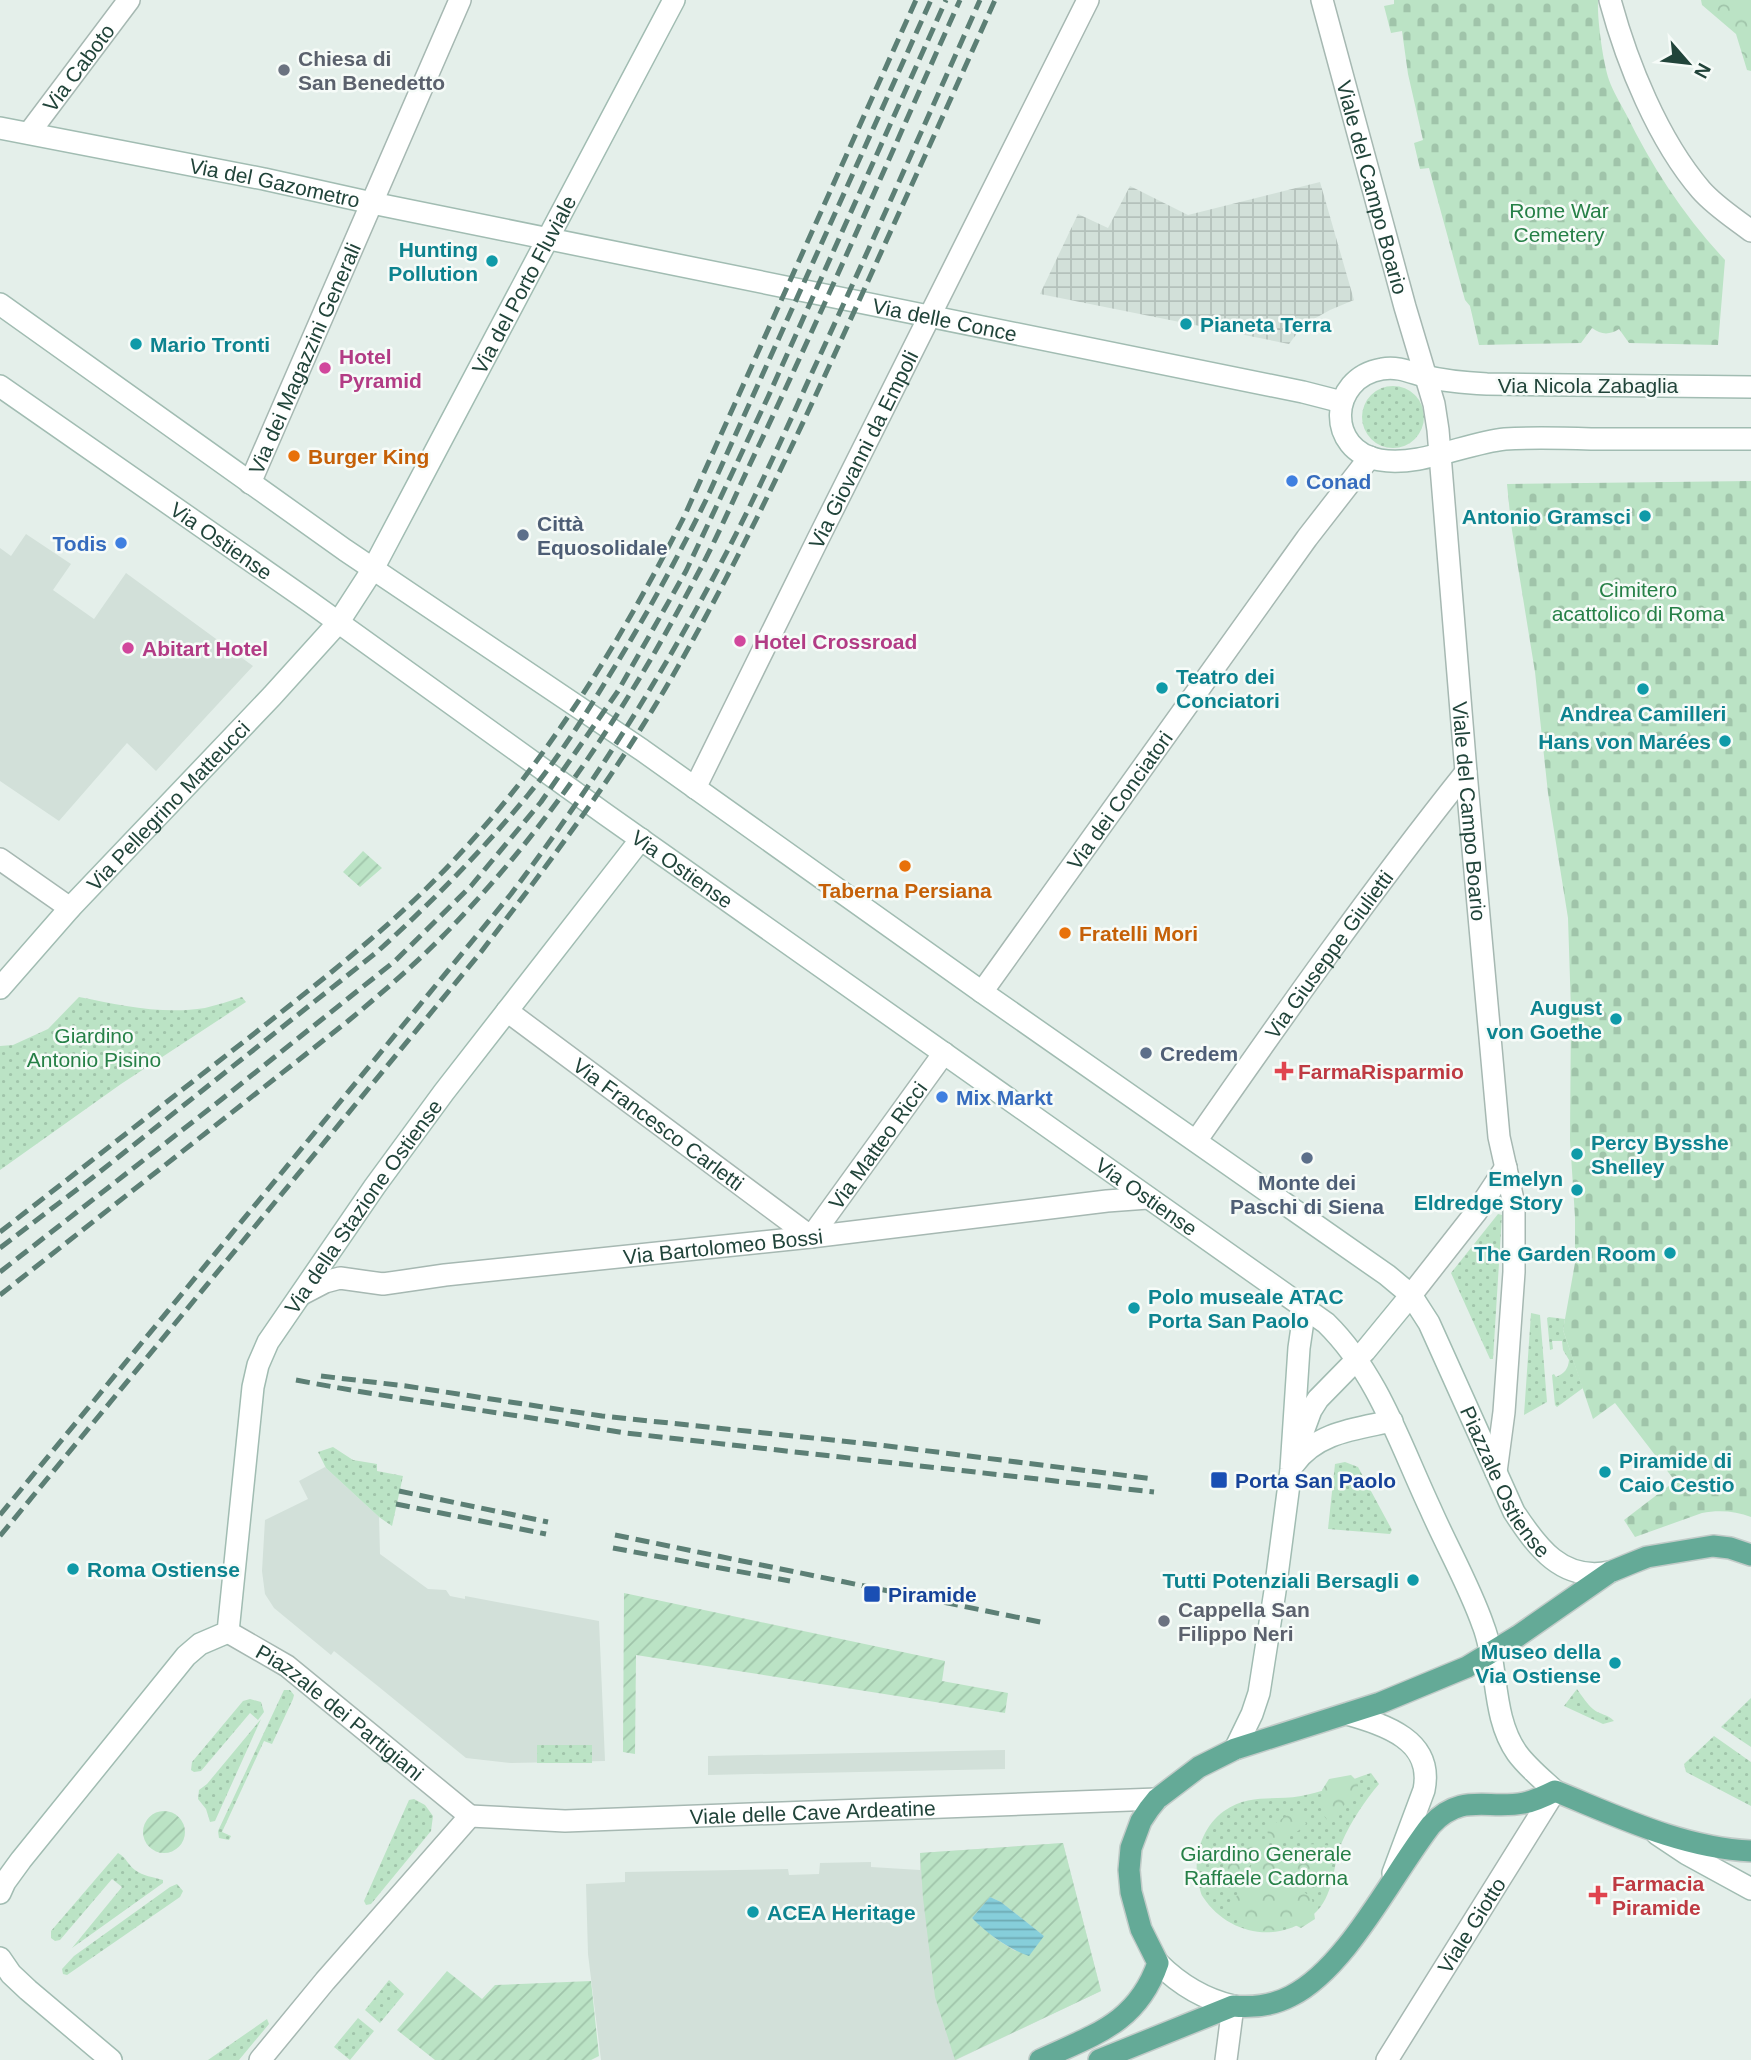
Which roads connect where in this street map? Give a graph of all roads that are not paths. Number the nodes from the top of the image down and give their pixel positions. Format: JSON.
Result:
{"nodes":[{"id":1,"x":129,"y":0,"type":"edge"},
{"id":2,"x":460,"y":0,"type":"edge"},
{"id":3,"x":674,"y":0,"type":"edge"},
{"id":4,"x":1088,"y":0,"type":"edge"},
{"id":5,"x":1322,"y":0,"type":"edge"},
{"id":6,"x":1611,"y":0,"type":"edge"},
{"id":7,"x":0,"y":128,"type":"edge"},
{"id":8,"x":29,"y":133,"type":"junction"},
{"id":9,"x":372,"y":203,"type":"junction"},
{"id":10,"x":1751,"y":231,"type":"edge"},
{"id":11,"x":548,"y":238,"type":"junction"},
{"id":12,"x":0,"y":304,"type":"edge"},
{"id":13,"x":929,"y":316,"type":"junction"},
{"id":14,"x":1425,"y":376,"type":"junction"},
{"id":15,"x":0,"y":386,"type":"edge"},
{"id":16,"x":1751,"y":387,"type":"edge"},
{"id":17,"x":1342,"y":402,"type":"junction"},
{"id":18,"x":1751,"y":439,"type":"edge"},
{"id":19,"x":1440,"y":453,"type":"junction"},
{"id":20,"x":1370,"y":457,"type":"junction"},
{"id":21,"x":250,"y":484,"type":"junction"},
{"id":22,"x":373,"y":569,"type":"junction"},
{"id":23,"x":338,"y":623,"type":"junction"},
{"id":24,"x":1466,"y":772,"type":"junction"},
{"id":25,"x":695,"y":788,"type":"junction"},
{"id":26,"x":641,"y":839,"type":"junction"},
{"id":27,"x":0,"y":859,"type":"edge"},
{"id":28,"x":70,"y":908,"type":"junction"},
{"id":29,"x":0,"y":988,"type":"edge"},
{"id":30,"x":982,"y":992,"type":"junction"},
{"id":31,"x":507,"y":1011,"type":"junction"},
{"id":32,"x":944,"y":1053,"type":"junction"},
{"id":33,"x":1196,"y":1141,"type":"junction"},
{"id":34,"x":1506,"y":1167,"type":"junction"},
{"id":35,"x":1148,"y":1198,"type":"junction"},
{"id":36,"x":811,"y":1237,"type":"junction"},
{"id":37,"x":302,"y":1294,"type":"junction"},
{"id":38,"x":1411,"y":1294,"type":"junction"},
{"id":39,"x":1305,"y":1307,"type":"junction"},
{"id":40,"x":1357,"y":1360,"type":"junction"},
{"id":41,"x":1392,"y":1421,"type":"junction"},
{"id":42,"x":1291,"y":1469,"type":"junction"},
{"id":43,"x":1496,"y":1472,"type":"junction"},
{"id":44,"x":1751,"y":1555,"type":"edge"},
{"id":45,"x":1610,"y":1572,"type":"junction"},
{"id":46,"x":228,"y":1632,"type":"junction"},
{"id":47,"x":1492,"y":1653,"type":"junction"},
{"id":48,"x":1347,"y":1714,"type":"junction"},
{"id":49,"x":1235,"y":1749,"type":"junction"},
{"id":50,"x":1555,"y":1791,"type":"junction"},
{"id":51,"x":1157,"y":1799,"type":"junction"},
{"id":52,"x":470,"y":1816,"type":"junction"},
{"id":53,"x":1650,"y":1829,"type":"junction"},
{"id":54,"x":1751,"y":1851,"type":"edge"},
{"id":55,"x":1387,"y":1888,"type":"junction"},
{"id":56,"x":1751,"y":1889,"type":"edge"},
{"id":57,"x":0,"y":1893,"type":"edge"},
{"id":58,"x":0,"y":1958,"type":"edge"},
{"id":59,"x":1158,"y":1963,"type":"junction"},
{"id":60,"x":1233,"y":2006,"type":"junction"},
{"id":61,"x":111,"y":2060,"type":"edge"},
{"id":62,"x":260,"y":2060,"type":"edge"},
{"id":63,"x":1040,"y":2060,"type":"edge"},
{"id":64,"x":1099,"y":2060,"type":"edge"},
{"id":65,"x":1226,"y":2060,"type":"edge"},
{"id":66,"x":1387,"y":2060,"type":"edge"}],
"edges":[{"from":1,"to":8,"type":"street","name":"Via Caboto"},
{"from":2,"to":9,"type":"street","name":"Via dei Magazzini Generali"},
{"from":3,"to":11,"type":"street","name":"Via del Porto Fluviale"},
{"from":4,"to":13,"type":"street","name":"Via Giovanni da Empoli"},
{"from":5,"to":14,"type":"street","name":"Viale del Campo Boario"},
{"from":6,"to":10,"type":"street"},
{"from":7,"to":8,"type":"street","name":"Via del Gazometro"},
{"from":8,"to":9,"type":"street","name":"Via del Gazometro"},
{"from":9,"to":11,"type":"street","name":"Via del Gazometro"},
{"from":9,"to":21,"type":"street","name":"Via dei Magazzini Generali"},
{"from":11,"to":13,"type":"street","name":"Via delle Conce"},
{"from":11,"to":22,"type":"street","name":"Via del Porto Fluviale"},
{"from":12,"to":21,"type":"street"},
{"from":13,"to":17,"type":"street","name":"Via delle Conce"},
{"from":13,"to":25,"type":"street","name":"Via Giovanni da Empoli"},
{"from":14,"to":16,"type":"street","name":"Via Nicola Zabaglia"},
{"from":14,"to":17,"type":"street"},
{"from":14,"to":19,"type":"street"},
{"from":15,"to":23,"type":"street","name":"Via Ostiense"},
{"from":17,"to":20,"type":"street"},
{"from":18,"to":19,"type":"street"},
{"from":19,"to":20,"type":"street"},
{"from":19,"to":24,"type":"street","name":"Viale del Campo Boario"},
{"from":20,"to":30,"type":"street","name":"Via dei Conciatori"},
{"from":21,"to":22,"type":"street"},
{"from":22,"to":23,"type":"street","name":"Via Pellegrino Matteucci"},
{"from":22,"to":25,"type":"street"},
{"from":23,"to":26,"type":"street","name":"Via Ostiense"},
{"from":23,"to":28,"type":"street","name":"Via Pellegrino Matteucci"},
{"from":24,"to":33,"type":"street","name":"Via Giuseppe Giulietti"},
{"from":24,"to":34,"type":"street","name":"Viale del Campo Boario"},
{"from":25,"to":30,"type":"street"},
{"from":26,"to":31,"type":"street","name":"Via della Stazione Ostiense"},
{"from":26,"to":32,"type":"street","name":"Via Ostiense"},
{"from":27,"to":28,"type":"street"},
{"from":28,"to":29,"type":"street","name":"Via Pellegrino Matteucci"},
{"from":30,"to":33,"type":"street"},
{"from":31,"to":36,"type":"street","name":"Via Francesco Carletti"},
{"from":31,"to":37,"type":"street","name":"Via della Stazione Ostiense"},
{"from":32,"to":35,"type":"street","name":"Via Ostiense"},
{"from":32,"to":36,"type":"street","name":"Via Matteo Ricci"},
{"from":33,"to":38,"type":"street"},
{"from":34,"to":38,"type":"street"},
{"from":34,"to":43,"type":"street","name":"Viale del Campo Boario"},
{"from":35,"to":36,"type":"street","name":"Via Bartolomeo Bossi"},
{"from":35,"to":39,"type":"street","name":"Via Ostiense"},
{"from":36,"to":37,"type":"street","name":"Via Bartolomeo Bossi"},
{"from":37,"to":46,"type":"street","name":"Via della Stazione Ostiense"},
{"from":38,"to":40,"type":"street"},
{"from":38,"to":43,"type":"street","name":"Piazzale Ostiense"},
{"from":39,"to":40,"type":"street","name":"Via Ostiense"},
{"from":39,"to":42,"type":"street"},
{"from":40,"to":41,"type":"street"},
{"from":40,"to":42,"type":"street"},
{"from":41,"to":42,"type":"street"},
{"from":41,"to":47,"type":"street"},
{"from":42,"to":49,"type":"street"},
{"from":43,"to":45,"type":"street","name":"Piazzale Ostiense"},
{"from":44,"to":45,"type":"main road"},
{"from":45,"to":47,"type":"main road"},
{"from":46,"to":52,"type":"street","name":"Piazzale dei Partigiani"},
{"from":46,"to":57,"type":"street"},
{"from":47,"to":48,"type":"main road"},
{"from":47,"to":50,"type":"street"},
{"from":48,"to":49,"type":"main road"},
{"from":48,"to":55,"type":"street"},
{"from":49,"to":51,"type":"main road"},
{"from":50,"to":53,"type":"main road"},
{"from":50,"to":55,"type":"main road"},
{"from":50,"to":66,"type":"street","name":"Viale Giotto"},
{"from":51,"to":52,"type":"street","name":"Viale delle Cave Ardeatine"},
{"from":51,"to":59,"type":"main road"},
{"from":52,"to":62,"type":"street"},
{"from":53,"to":54,"type":"main road"},
{"from":53,"to":56,"type":"street"},
{"from":55,"to":60,"type":"main road"},
{"from":58,"to":61,"type":"street"},
{"from":59,"to":60,"type":"street"},
{"from":59,"to":63,"type":"main road"},
{"from":60,"to":64,"type":"main road"},
{"from":60,"to":65,"type":"street"}]}
